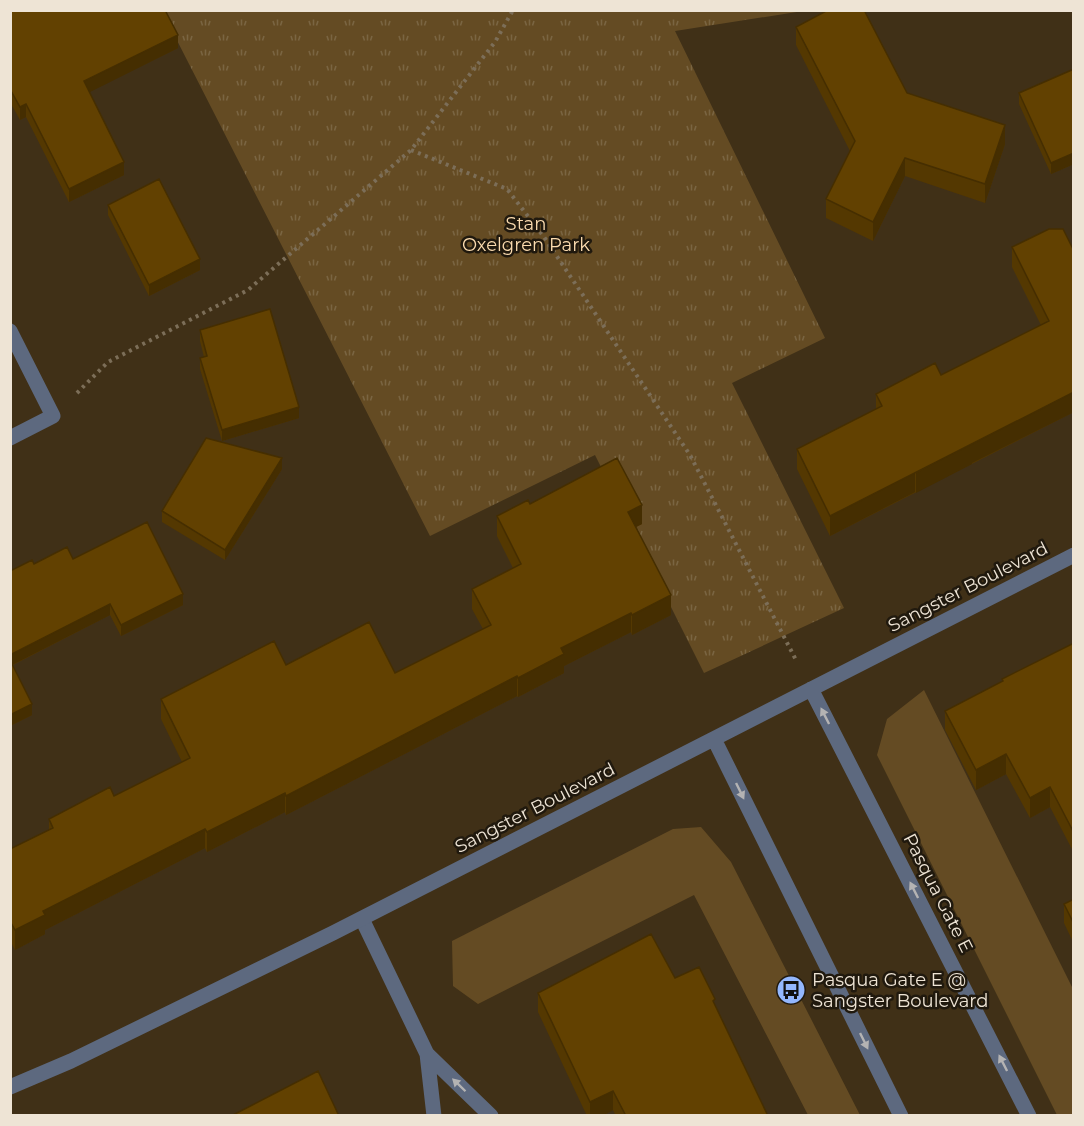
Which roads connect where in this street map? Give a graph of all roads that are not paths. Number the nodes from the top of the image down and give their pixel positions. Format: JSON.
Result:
{"nodes":[{"id":1,"x":10,"y":331,"type":"edge"},
{"id":2,"x":10,"y":438,"type":"edge"},
{"id":3,"x":1074,"y":555,"type":"edge"},
{"id":4,"x":811,"y":689,"type":"junction"},
{"id":5,"x":714,"y":738,"type":"junction"},
{"id":6,"x":362,"y":919,"type":"junction"},
{"id":7,"x":427,"y":1054,"type":"junction"},
{"id":8,"x":10,"y":1087,"type":"edge"},
{"id":9,"x":434,"y":1116,"type":"edge"},
{"id":10,"x":491,"y":1116,"type":"edge"},
{"id":11,"x":901,"y":1116,"type":"edge"},
{"id":12,"x":1029,"y":1116,"type":"edge"}],
"edges":[{"from":1,"to":2,"type":"street"},
{"from":3,"to":4,"type":"street","name":"Sangster Boulevard"},
{"from":4,"to":5,"type":"street","name":"Sangster Boulevard"},
{"from":12,"to":4,"type":"street","name":"Pasqua Gate E","one_way":true},
{"from":5,"to":6,"type":"street","name":"Sangster Boulevard"},
{"from":5,"to":11,"type":"street","one_way":true},
{"from":6,"to":7,"type":"street"},
{"from":6,"to":8,"type":"street","name":"Sangster Boulevard"},
{"from":7,"to":9,"type":"street"},
{"from":10,"to":7,"type":"street","one_way":true}]}
